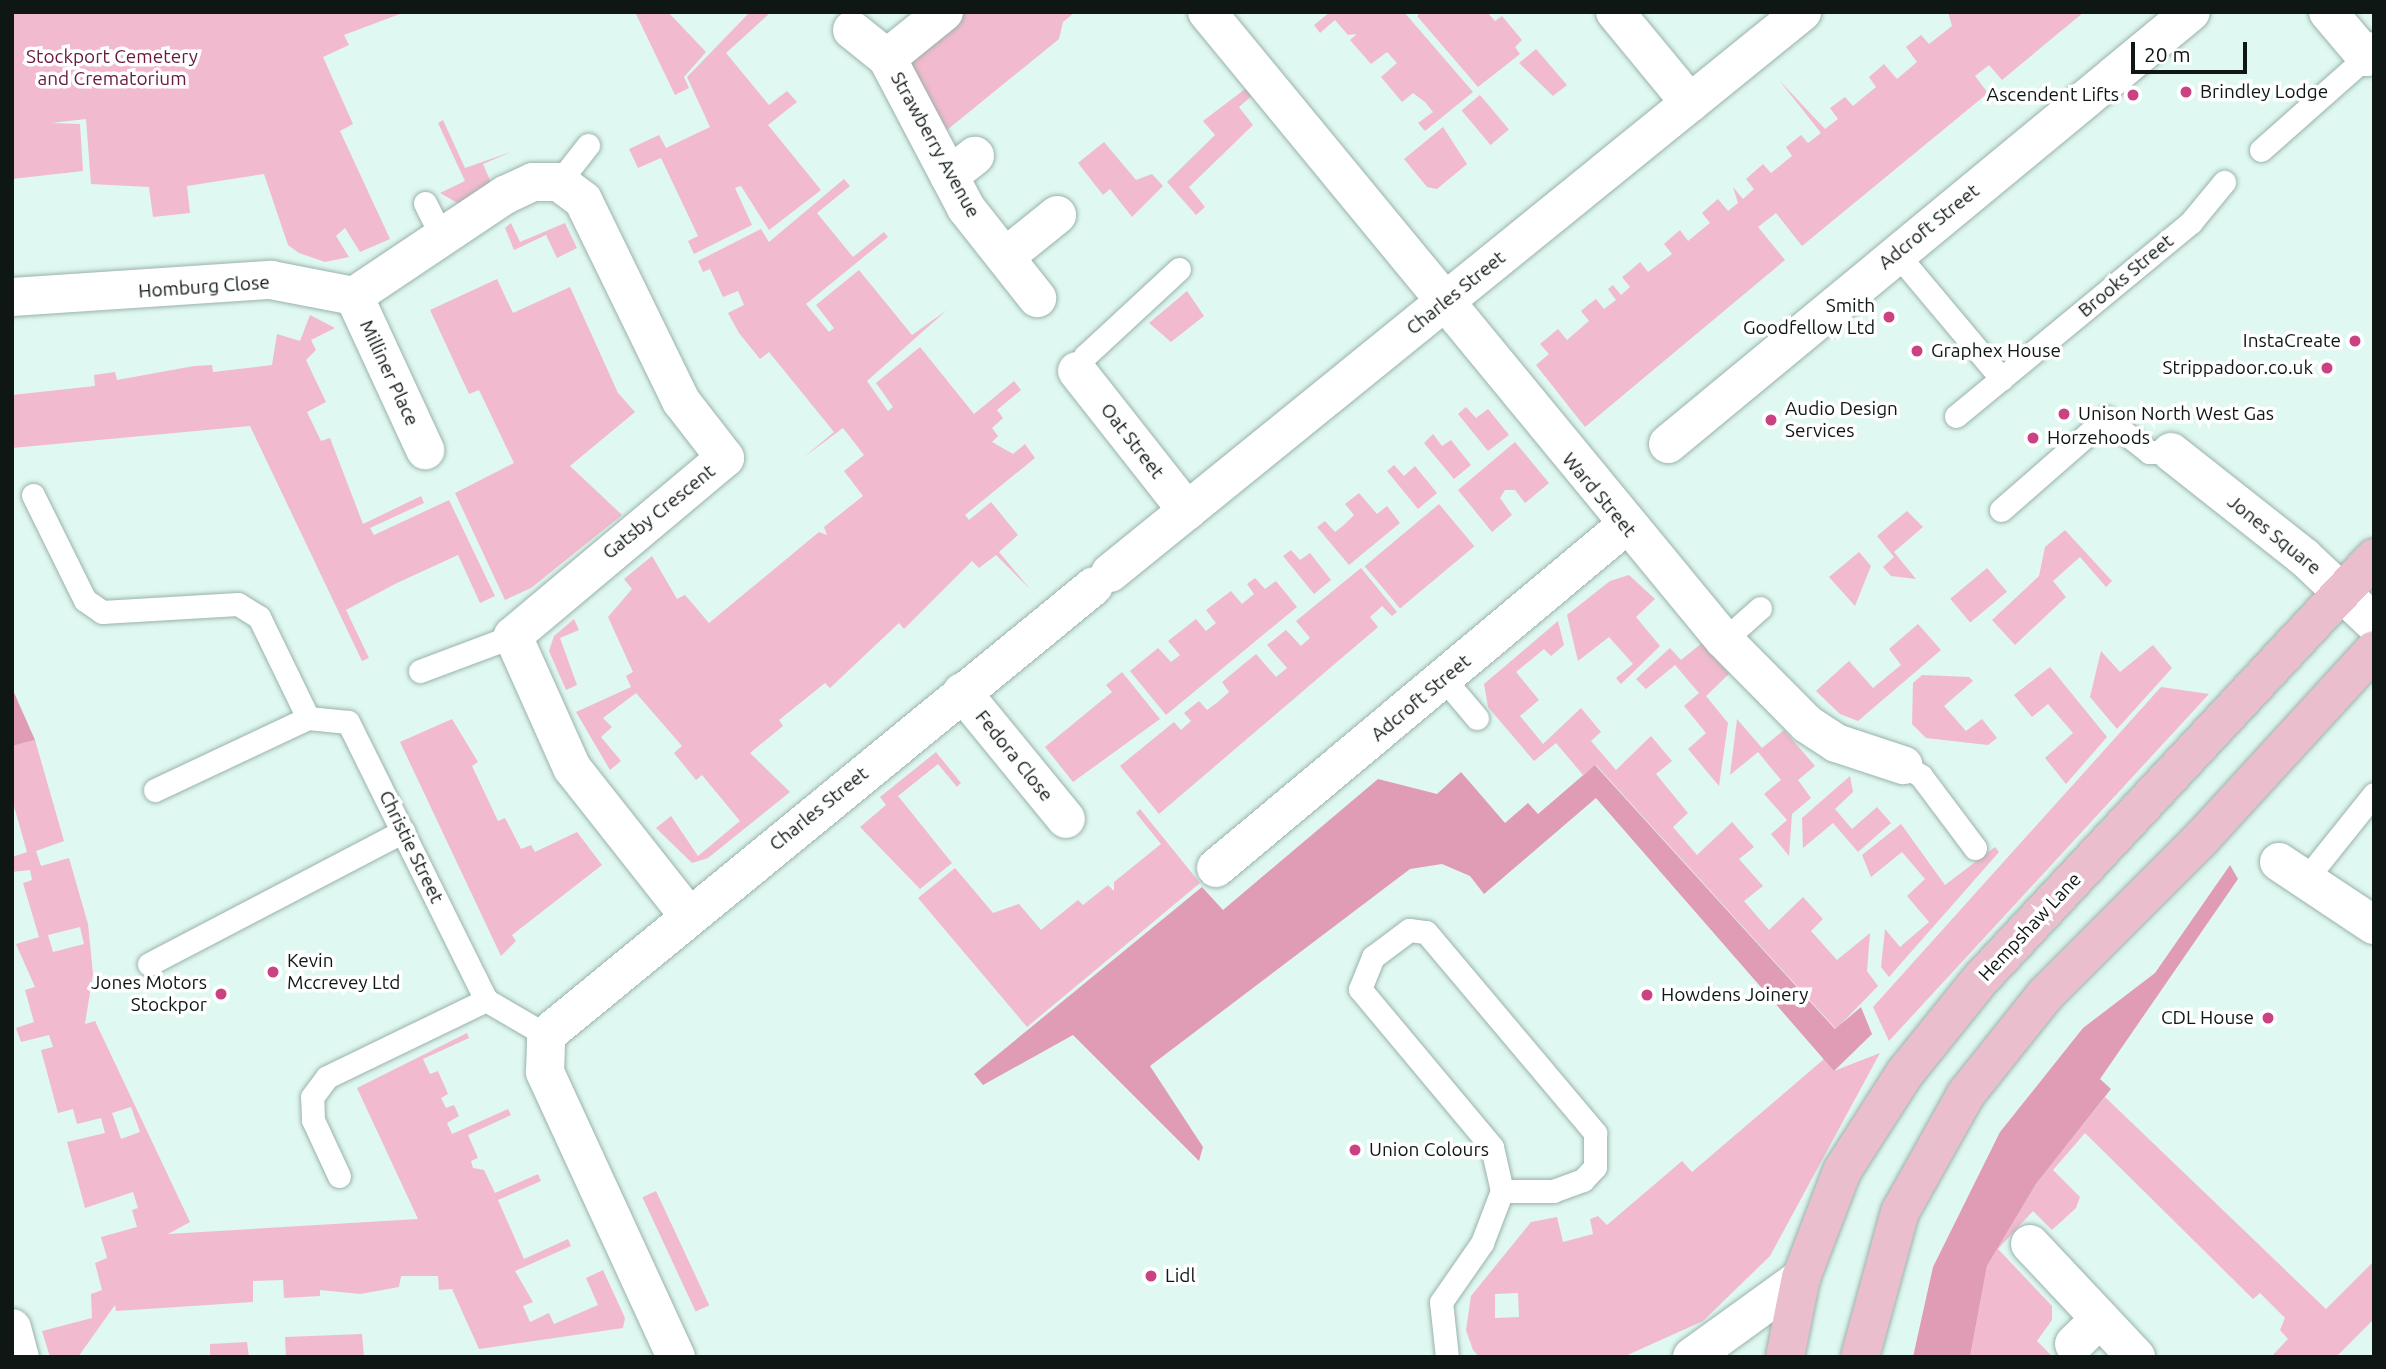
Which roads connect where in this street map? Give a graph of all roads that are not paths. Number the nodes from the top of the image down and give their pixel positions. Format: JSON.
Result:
{"nodes":[{"id":1,"x":944,"y":12,"type":"edge"},
{"id":2,"x":1207,"y":12,"type":"edge"},
{"id":3,"x":1615,"y":12,"type":"edge"},
{"id":4,"x":1802,"y":12,"type":"edge"},
{"id":5,"x":2191,"y":12,"type":"edge"},
{"id":6,"x":2328,"y":12,"type":"edge"},
{"id":7,"x":852,"y":30,"type":"dead end"},
{"id":8,"x":2370,"y":54,"type":"edge"},
{"id":9,"x":887,"y":58,"type":"junction"},
{"id":10,"x":1690,"y":103,"type":"junction"},
{"id":11,"x":587,"y":145,"type":"dead end"},
{"id":12,"x":2261,"y":150,"type":"dead end"},
{"id":13,"x":559,"y":182,"type":"junction"},
{"id":14,"x":2224,"y":182,"type":"dead end"},
{"id":15,"x":425,"y":203,"type":"dead end"},
{"id":16,"x":1056,"y":215,"type":"dead end"},
{"id":17,"x":443,"y":239,"type":"junction"},
{"id":18,"x":1897,"y":254,"type":"junction"},
{"id":19,"x":1005,"y":257,"type":"junction"},
{"id":20,"x":1180,"y":269,"type":"dead end"},
{"id":21,"x":354,"y":296,"type":"junction"},
{"id":22,"x":12,"y":297,"type":"edge"},
{"id":23,"x":1037,"y":298,"type":"dead end"},
{"id":24,"x":1442,"y":304,"type":"junction"},
{"id":25,"x":1077,"y":371,"type":"joint"},
{"id":26,"x":2002,"y":379,"type":"junction"},
{"id":27,"x":1956,"y":416,"type":"dead end"},
{"id":28,"x":1668,"y":444,"type":"dead end"},
{"id":29,"x":425,"y":450,"type":"dead end"},
{"id":30,"x":2171,"y":452,"type":"joint"},
{"id":31,"x":33,"y":495,"type":"dead end"},
{"id":32,"x":2001,"y":510,"type":"dead end"},
{"id":33,"x":1187,"y":511,"type":"junction"},
{"id":34,"x":1625,"y":526,"type":"junction"},
{"id":35,"x":2374,"y":558,"type":"edge"},
{"id":36,"x":2342,"y":593,"type":"junction"},
{"id":37,"x":1760,"y":608,"type":"dead end"},
{"id":38,"x":2374,"y":623,"type":"edge"},
{"id":39,"x":513,"y":636,"type":"junction"},
{"id":40,"x":1724,"y":640,"type":"junction"},
{"id":41,"x":2374,"y":650,"type":"edge"},
{"id":42,"x":420,"y":671,"type":"dead end"},
{"id":43,"x":1444,"y":679,"type":"junction"},
{"id":44,"x":962,"y":692,"type":"junction"},
{"id":45,"x":308,"y":718,"type":"junction"},
{"id":46,"x":1476,"y":718,"type":"dead end"},
{"id":47,"x":1903,"y":765,"type":"joint"},
{"id":48,"x":155,"y":790,"type":"dead end"},
{"id":49,"x":2374,"y":794,"type":"edge"},
{"id":50,"x":1066,"y":819,"type":"dead end"},
{"id":51,"x":403,"y":831,"type":"junction"},
{"id":52,"x":1975,"y":848,"type":"dead end"},
{"id":53,"x":1216,"y":868,"type":"dead end"},
{"id":54,"x":2292,"y":871,"type":"joint"},
{"id":55,"x":688,"y":915,"type":"junction"},
{"id":56,"x":2374,"y":926,"type":"edge"},
{"id":57,"x":149,"y":964,"type":"dead end"},
{"id":58,"x":486,"y":1000,"type":"junction"},
{"id":59,"x":546,"y":1035,"type":"junction"},
{"id":60,"x":339,"y":1177,"type":"dead end"},
{"id":61,"x":1502,"y":1191,"type":"junction"},
{"id":62,"x":2030,"y":1244,"type":"dead end"},
{"id":63,"x":1801,"y":1278,"type":"junction"},
{"id":64,"x":12,"y":1328,"type":"edge"},
{"id":65,"x":20,"y":1357,"type":"edge"},
{"id":66,"x":676,"y":1357,"type":"edge"},
{"id":67,"x":1447,"y":1357,"type":"edge"},
{"id":68,"x":1692,"y":1357,"type":"edge"},
{"id":69,"x":1784,"y":1357,"type":"edge"},
{"id":70,"x":1860,"y":1357,"type":"edge"},
{"id":71,"x":2136,"y":1357,"type":"edge"}],
"edges":[{"from":1,"to":9,"type":"street","name":"Strawberry Avenue"},
{"from":2,"to":24,"type":"street","name":"Ward Street"},
{"from":3,"to":10,"type":"street"},
{"from":4,"to":10,"type":"street","name":"Charles Street"},
{"from":5,"to":18,"type":"street","name":"Adcroft Street"},
{"from":6,"to":8,"type":"street"},
{"from":7,"to":9,"type":"street","name":"Strawberry Avenue"},
{"from":8,"to":12,"type":"lane"},
{"from":9,"to":19,"type":"street","name":"Strawberry Avenue"},
{"from":10,"to":24,"type":"street","name":"Charles Street"},
{"from":11,"to":13,"type":"lane"},
{"from":13,"to":17,"type":"street"},
{"from":13,"to":39,"type":"street","name":"Gatsby Crescent"},
{"from":14,"to":26,"type":"lane","name":"Brooks Street"},
{"from":15,"to":17,"type":"lane"},
{"from":16,"to":19,"type":"street"},
{"from":17,"to":21,"type":"street"},
{"from":18,"to":26,"type":"lane"},
{"from":18,"to":28,"type":"street","name":"Adcroft Street"},
{"from":19,"to":23,"type":"street","name":"Strawberry Avenue"},
{"from":20,"to":25,"type":"lane"},
{"from":21,"to":22,"type":"street","name":"Homburg Close"},
{"from":21,"to":29,"type":"street","name":"Milliner Place"},
{"from":24,"to":33,"type":"street","name":"Charles Street"},
{"from":24,"to":34,"type":"street","name":"Ward Street"},
{"from":25,"to":33,"type":"street","name":"Oat Street"},
{"from":26,"to":27,"type":"lane","name":"Brooks Street"},
{"from":30,"to":32,"type":"lane"},
{"from":30,"to":36,"type":"street","name":"Jones Square"},
{"from":31,"to":45,"type":"lane"},
{"from":33,"to":44,"type":"street","name":"Charles Street"},
{"from":34,"to":40,"type":"street","name":"Ward Street"},
{"from":34,"to":43,"type":"street","name":"Adcroft Street"},
{"from":35,"to":36,"type":"main road","name":"Hempshaw Lane"},
{"from":36,"to":38,"type":"street","name":"Jones Square"},
{"from":36,"to":63,"type":"main road","name":"Hempshaw Lane"},
{"from":37,"to":40,"type":"lane"},
{"from":39,"to":42,"type":"lane"},
{"from":39,"to":55,"type":"street"},
{"from":40,"to":47,"type":"street","name":"Ward Street"},
{"from":41,"to":70,"type":"main road"},
{"from":43,"to":46,"type":"lane"},
{"from":43,"to":53,"type":"street","name":"Adcroft Street"},
{"from":44,"to":50,"type":"street","name":"Fedora Close"},
{"from":44,"to":55,"type":"street","name":"Charles Street"},
{"from":45,"to":48,"type":"lane"},
{"from":45,"to":51,"type":"lane","name":"Christie Street"},
{"from":47,"to":52,"type":"lane","name":"Ward Street"},
{"from":49,"to":54,"type":"lane"},
{"from":51,"to":57,"type":"lane"},
{"from":51,"to":58,"type":"lane","name":"Christie Street"},
{"from":54,"to":56,"type":"street"},
{"from":55,"to":59,"type":"street","name":"Charles Street"},
{"from":58,"to":59,"type":"lane"},
{"from":58,"to":60,"type":"lane"},
{"from":59,"to":66,"type":"street"},
{"from":61,"to":61,"type":"lane"},
{"from":61,"to":67,"type":"lane"},
{"from":62,"to":71,"type":"street"},
{"from":63,"to":68,"type":"street"},
{"from":63,"to":69,"type":"main road","name":"Hempshaw Lane"},
{"from":64,"to":65,"type":"street"}]}
